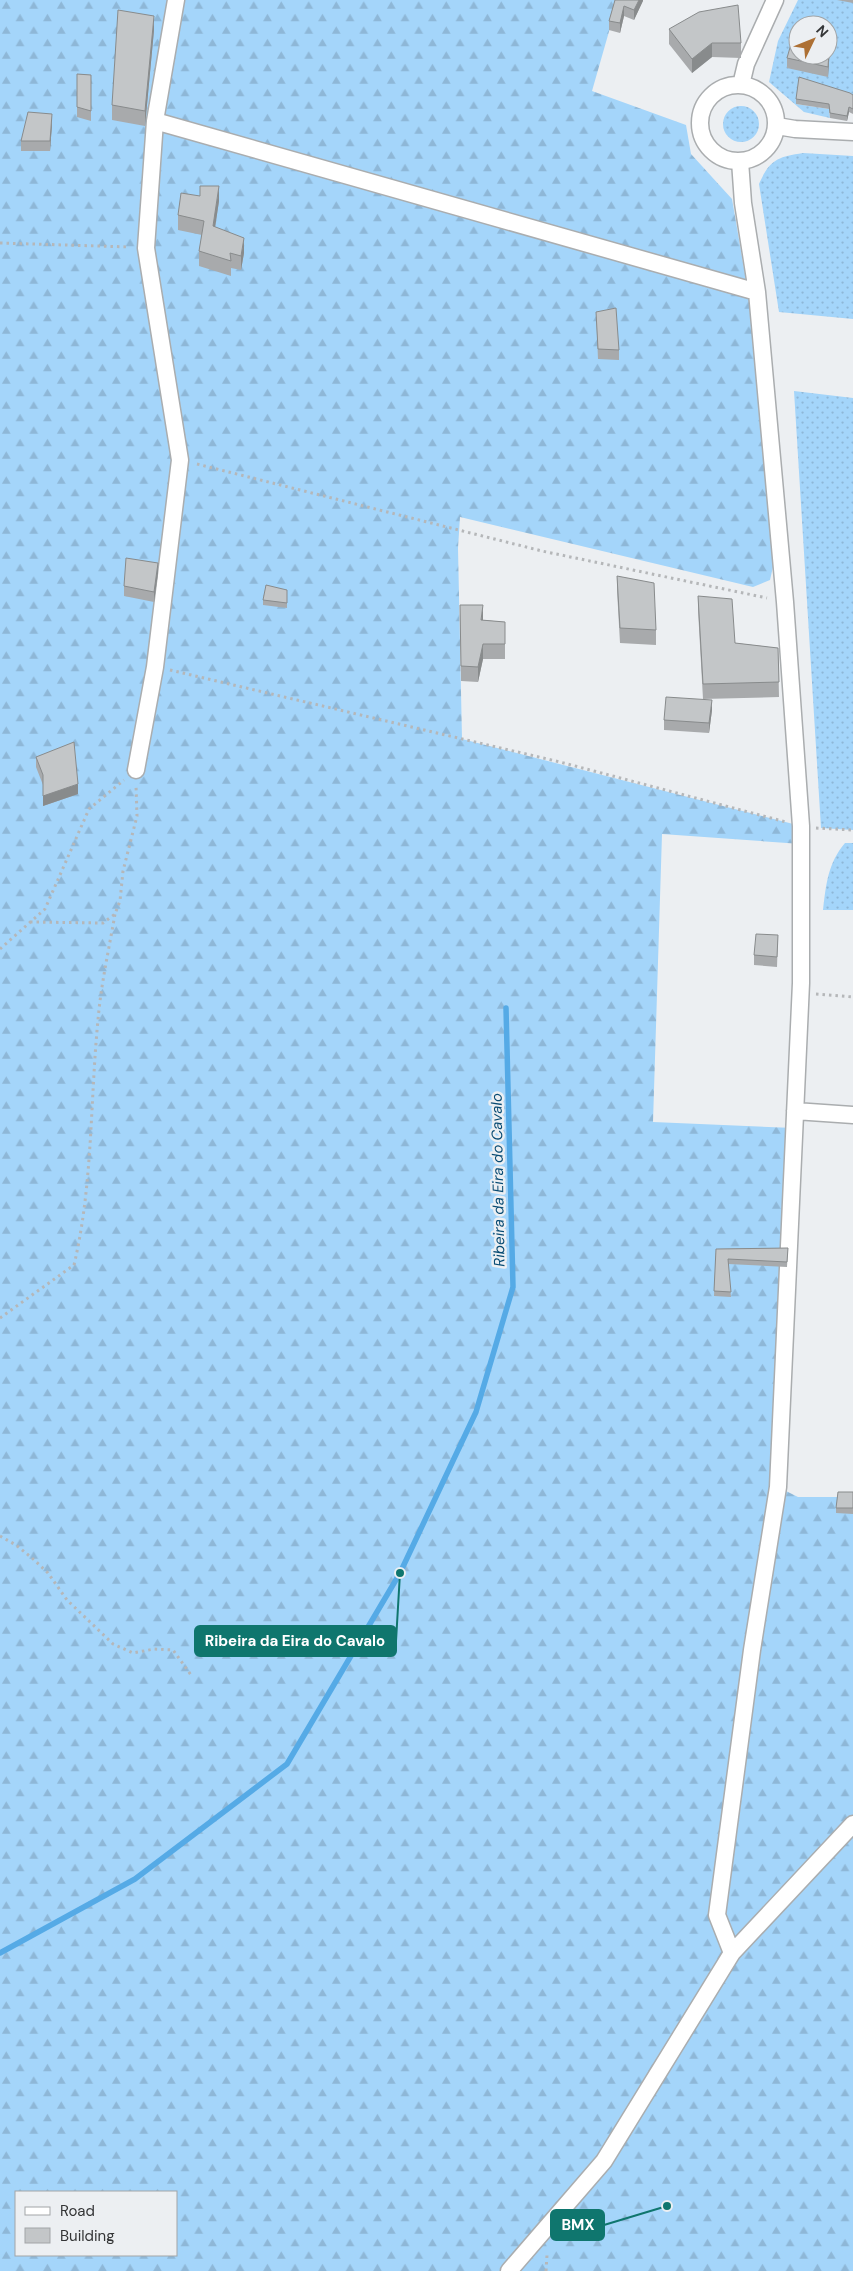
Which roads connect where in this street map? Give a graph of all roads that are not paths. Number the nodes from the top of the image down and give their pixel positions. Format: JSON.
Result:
{"nodes":[{"id":1,"x":176,"y":0,"type":"edge"},
{"id":2,"x":775,"y":0,"type":"edge"},
{"id":3,"x":741,"y":85,"type":"junction"},
{"id":4,"x":155,"y":121,"type":"junction"},
{"id":5,"x":776,"y":126,"type":"junction"},
{"id":6,"x":853,"y":132,"type":"edge"},
{"id":7,"x":740,"y":161,"type":"junction"},
{"id":8,"x":757,"y":292,"type":"junction"},
{"id":9,"x":136,"y":770,"type":"road end"},
{"id":10,"x":794,"y":1111,"type":"junction"},
{"id":11,"x":853,"y":1115,"type":"edge"},
{"id":12,"x":853,"y":1824,"type":"edge"},
{"id":13,"x":732,"y":1953,"type":"junction"},
{"id":14,"x":509,"y":2271,"type":"edge"}],
"edges":[{"from":1,"to":4,"type":"street"},
{"from":2,"to":3,"type":"street"},
{"from":3,"to":5,"type":"street"},
{"from":3,"to":7,"type":"street"},
{"from":4,"to":8,"type":"street"},
{"from":4,"to":9,"type":"street"},
{"from":5,"to":6,"type":"street"},
{"from":5,"to":7,"type":"street"},
{"from":7,"to":8,"type":"street"},
{"from":8,"to":10,"type":"street"},
{"from":10,"to":11,"type":"street"},
{"from":10,"to":13,"type":"street"},
{"from":12,"to":13,"type":"street"},
{"from":13,"to":14,"type":"street"}]}
